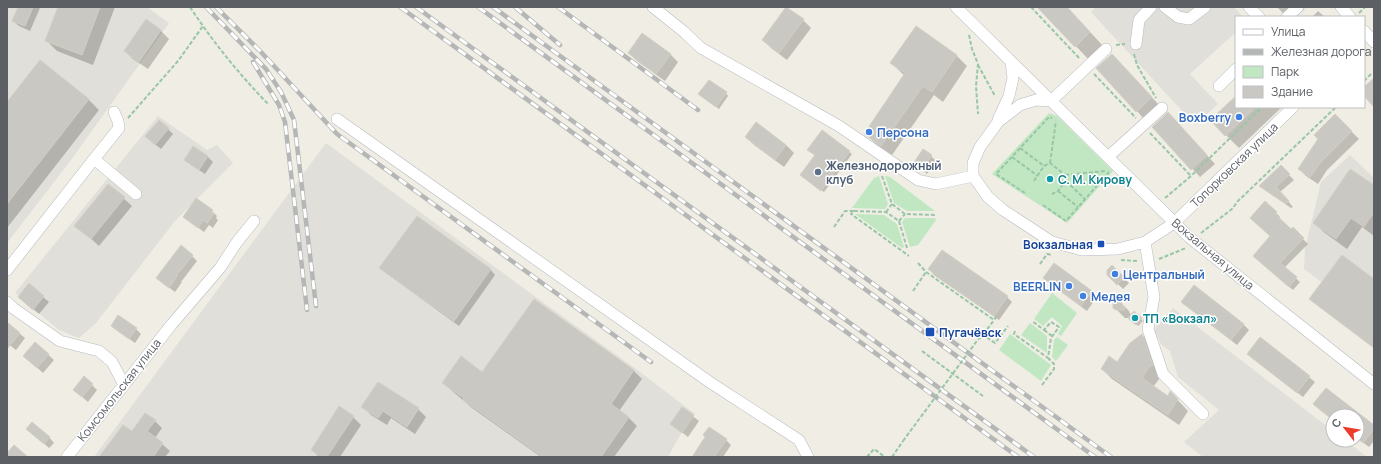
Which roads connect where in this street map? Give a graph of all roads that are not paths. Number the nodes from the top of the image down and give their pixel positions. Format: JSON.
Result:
{"nodes":[{"id":1,"x":652,"y":7,"type":"edge"},
{"id":2,"x":1150,"y":7,"type":"edge"},
{"id":3,"x":1165,"y":7,"type":"edge"},
{"id":4,"x":1205,"y":7,"type":"edge"},
{"id":5,"x":1249,"y":7,"type":"edge"},
{"id":6,"x":1298,"y":7,"type":"edge"},
{"id":7,"x":1341,"y":7,"type":"edge"},
{"id":8,"x":963,"y":9,"type":"edge"},
{"id":9,"x":1354,"y":15,"type":"edge"},
{"id":10,"x":1258,"y":16,"type":"edge"},
{"id":11,"x":1288,"y":16,"type":"edge"},
{"id":12,"x":1136,"y":44,"type":"road end"},
{"id":13,"x":1106,"y":49,"type":"road end"},
{"id":14,"x":1011,"y":62,"type":"junction"},
{"id":15,"x":1235,"y":70,"type":"edge"},
{"id":16,"x":1219,"y":86,"type":"dead end"},
{"id":17,"x":1051,"y":101,"type":"junction"},
{"id":18,"x":1162,"y":108,"type":"road end"},
{"id":19,"x":1292,"y":108,"type":"edge"},
{"id":20,"x":114,"y":112,"type":"dead end"},
{"id":21,"x":337,"y":120,"type":"dead end"},
{"id":22,"x":998,"y":122,"type":"junction"},
{"id":23,"x":94,"y":159,"type":"junction"},
{"id":24,"x":1106,"y":161,"type":"junction"},
{"id":25,"x":973,"y":176,"type":"junction"},
{"id":26,"x":136,"y":194,"type":"dead end"},
{"id":27,"x":254,"y":221,"type":"dead end"},
{"id":28,"x":1174,"y":223,"type":"junction"},
{"id":29,"x":1145,"y":242,"type":"junction"},
{"id":30,"x":7,"y":270,"type":"edge"},
{"id":31,"x":7,"y":302,"type":"edge"},
{"id":32,"x":124,"y":384,"type":"junction"},
{"id":33,"x":1374,"y":384,"type":"edge"},
{"id":34,"x":1204,"y":414,"type":"dead end"},
{"id":35,"x":67,"y":457,"type":"edge"},
{"id":36,"x":808,"y":457,"type":"edge"}],
"edges":[{"from":1,"to":25,"type":"street"},
{"from":2,"to":12,"type":"street"},
{"from":3,"to":4,"type":"street"},
{"from":5,"to":10,"type":"street"},
{"from":6,"to":11,"type":"street"},
{"from":7,"to":9,"type":"street"},
{"from":8,"to":14,"type":"street","name":"Вокзальная улица"},
{"from":13,"to":17,"type":"street"},
{"from":14,"to":17,"type":"street","name":"Вокзальная улица"},
{"from":14,"to":22,"type":"street"},
{"from":15,"to":16,"type":"street"},
{"from":17,"to":22,"type":"street"},
{"from":17,"to":24,"type":"street","name":"Вокзальная улица"},
{"from":18,"to":24,"type":"street"},
{"from":19,"to":28,"type":"street","name":"Топорковская улица"},
{"from":20,"to":23,"type":"street"},
{"from":21,"to":36,"type":"street"},
{"from":22,"to":25,"type":"street"},
{"from":23,"to":26,"type":"street"},
{"from":23,"to":30,"type":"street"},
{"from":24,"to":28,"type":"street","name":"Вокзальная улица"},
{"from":25,"to":29,"type":"street","name":"Топорковская улица"},
{"from":27,"to":32,"type":"street","name":"Комсомольская улица"},
{"from":28,"to":29,"type":"street","name":"Топорковская улица"},
{"from":28,"to":33,"type":"street","name":"Вокзальная улица"},
{"from":29,"to":34,"type":"street"},
{"from":31,"to":32,"type":"street"},
{"from":32,"to":35,"type":"street","name":"Комсомольская улица"}]}
